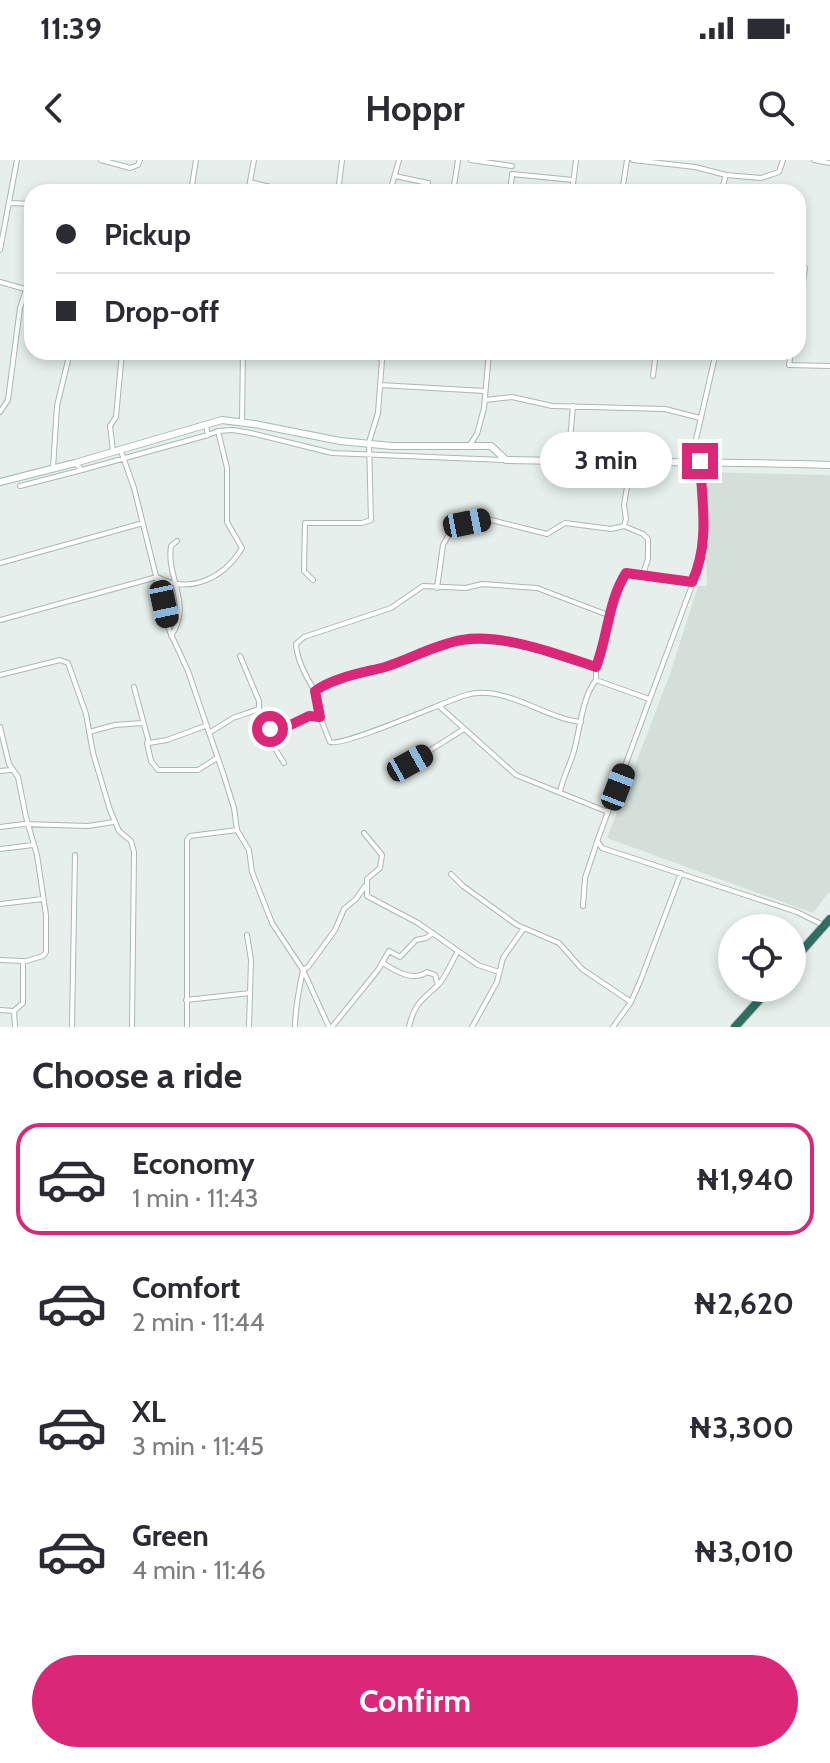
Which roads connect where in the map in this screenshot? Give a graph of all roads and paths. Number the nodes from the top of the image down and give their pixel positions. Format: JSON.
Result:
{"nodes":[{"id":1,"x":17,"y":160,"type":"edge"},
{"id":2,"x":101,"y":160,"type":"edge"},
{"id":3,"x":140,"y":160,"type":"edge"},
{"id":4,"x":196,"y":160,"type":"edge"},
{"id":5,"x":254,"y":160,"type":"edge"},
{"id":6,"x":342,"y":160,"type":"edge"},
{"id":7,"x":399,"y":160,"type":"edge"},
{"id":8,"x":458,"y":160,"type":"edge"},
{"id":9,"x":471,"y":160,"type":"edge"},
{"id":10,"x":576,"y":160,"type":"edge"},
{"id":11,"x":627,"y":160,"type":"edge"},
{"id":12,"x":633,"y":160,"type":"edge"},
{"id":13,"x":783,"y":160,"type":"edge"},
{"id":14,"x":814,"y":160,"type":"edge"},
{"id":15,"x":512,"y":163,"type":"edge"},
{"id":16,"x":830,"y":163,"type":"edge"},
{"id":17,"x":512,"y":174,"type":"junction"},
{"id":18,"x":726,"y":175,"type":"junction"},
{"id":19,"x":395,"y":176,"type":"junction"},
{"id":20,"x":573,"y":180,"type":"junction"},
{"id":21,"x":250,"y":182,"type":"joint"},
{"id":22,"x":428,"y":183,"type":"dead end"},
{"id":23,"x":192,"y":184,"type":"edge"},
{"id":24,"x":258,"y":184,"type":"edge"},
{"id":25,"x":339,"y":184,"type":"edge"},
{"id":26,"x":392,"y":184,"type":"edge"},
{"id":27,"x":454,"y":184,"type":"edge"},
{"id":28,"x":511,"y":184,"type":"edge"},
{"id":29,"x":573,"y":184,"type":"edge"},
{"id":30,"x":623,"y":184,"type":"edge"},
{"id":31,"x":723,"y":184,"type":"edge"},
{"id":32,"x":10,"y":203,"type":"junction"},
{"id":33,"x":24,"y":204,"type":"edge"},
{"id":34,"x":0,"y":250,"type":"edge"},
{"id":35,"x":0,"y":282,"type":"edge"},
{"id":36,"x":24,"y":289,"type":"edge"},
{"id":37,"x":24,"y":300,"type":"edge"},
{"id":38,"x":68,"y":360,"type":"edge"},
{"id":39,"x":121,"y":360,"type":"edge"},
{"id":40,"x":243,"y":360,"type":"edge"},
{"id":41,"x":382,"y":360,"type":"edge"},
{"id":42,"x":488,"y":360,"type":"edge"},
{"id":43,"x":655,"y":360,"type":"edge"},
{"id":44,"x":714,"y":360,"type":"edge"},
{"id":45,"x":790,"y":360,"type":"edge"},
{"id":46,"x":830,"y":366,"type":"edge"},
{"id":47,"x":653,"y":376,"type":"dead end"},
{"id":48,"x":380,"y":385,"type":"junction"},
{"id":49,"x":485,"y":391,"type":"junction"},
{"id":50,"x":485,"y":400,"type":"junction"},
{"id":51,"x":573,"y":406,"type":"junction"},
{"id":52,"x":0,"y":412,"type":"edge"},
{"id":53,"x":700,"y":418,"type":"junction"},
{"id":54,"x":242,"y":422,"type":"junction"},
{"id":55,"x":205,"y":423,"type":"junction"},
{"id":56,"x":218,"y":431,"type":"junction"},
{"id":57,"x":208,"y":435,"type":"junction"},
{"id":58,"x":369,"y":442,"type":"junction"},
{"id":59,"x":469,"y":446,"type":"junction"},
{"id":60,"x":117,"y":451,"type":"junction"},
{"id":61,"x":370,"y":455,"type":"junction"},
{"id":62,"x":125,"y":458,"type":"junction"},
{"id":63,"x":506,"y":460,"type":"junction"},
{"id":64,"x":691,"y":461,"type":"junction"},
{"id":65,"x":700,"y":461,"type":"junction"},
{"id":66,"x":568,"y":462,"type":"junction"},
{"id":67,"x":75,"y":463,"type":"junction"},
{"id":68,"x":631,"y":463,"type":"junction"},
{"id":69,"x":830,"y":465,"type":"edge"},
{"id":70,"x":53,"y":468,"type":"junction"},
{"id":71,"x":82,"y":470,"type":"junction"},
{"id":72,"x":0,"y":482,"type":"edge"},
{"id":73,"x":20,"y":486,"type":"dead end"},
{"id":74,"x":143,"y":523,"type":"junction"},
{"id":75,"x":624,"y":526,"type":"junction"},
{"id":76,"x":177,"y":541,"type":"dead end"},
{"id":77,"x":0,"y":563,"type":"edge"},
{"id":78,"x":643,"y":574,"type":"junction"},
{"id":79,"x":157,"y":577,"type":"junction"},
{"id":80,"x":313,"y":580,"type":"dead end"},
{"id":81,"x":692,"y":582,"type":"junction"},
{"id":82,"x":178,"y":585,"type":"junction"},
{"id":83,"x":437,"y":588,"type":"junction"},
{"id":84,"x":608,"y":615,"type":"junction"},
{"id":85,"x":0,"y":620,"type":"edge"},
{"id":86,"x":171,"y":636,"type":"junction"},
{"id":87,"x":240,"y":656,"type":"dead end"},
{"id":88,"x":596,"y":667,"type":"junction"},
{"id":89,"x":0,"y":675,"type":"edge"},
{"id":90,"x":596,"y":680,"type":"junction"},
{"id":91,"x":134,"y":687,"type":"dead end"},
{"id":92,"x":315,"y":691,"type":"junction"},
{"id":93,"x":649,"y":699,"type":"junction"},
{"id":94,"x":440,"y":707,"type":"junction"},
{"id":95,"x":259,"y":709,"type":"junction"},
{"id":96,"x":320,"y":717,"type":"junction"},
{"id":97,"x":581,"y":722,"type":"junction"},
{"id":98,"x":142,"y":723,"type":"junction"},
{"id":99,"x":205,"y":726,"type":"junction"},
{"id":100,"x":0,"y":727,"type":"edge"},
{"id":101,"x":270,"y":729,"type":"junction"},
{"id":102,"x":464,"y":729,"type":"junction"},
{"id":103,"x":89,"y":733,"type":"junction"},
{"id":104,"x":209,"y":733,"type":"junction"},
{"id":105,"x":147,"y":743,"type":"junction"},
{"id":106,"x":217,"y":757,"type":"junction"},
{"id":107,"x":284,"y":763,"type":"dead end"},
{"id":108,"x":410,"y":763,"type":"dead end"},
{"id":109,"x":11,"y":770,"type":"junction"},
{"id":110,"x":0,"y":771,"type":"edge"},
{"id":111,"x":560,"y":792,"type":"junction"},
{"id":112,"x":608,"y":812,"type":"junction"},
{"id":113,"x":114,"y":822,"type":"junction"},
{"id":114,"x":28,"y":825,"type":"junction"},
{"id":115,"x":0,"y":827,"type":"edge"},
{"id":116,"x":237,"y":830,"type":"junction"},
{"id":117,"x":364,"y":833,"type":"dead end"},
{"id":118,"x":598,"y":842,"type":"junction"},
{"id":119,"x":33,"y":845,"type":"junction"},
{"id":120,"x":0,"y":849,"type":"edge"},
{"id":121,"x":75,"y":855,"type":"dead end"},
{"id":122,"x":681,"y":873,"type":"junction"},
{"id":123,"x":451,"y":874,"type":"dead end"},
{"id":124,"x":366,"y":884,"type":"junction"},
{"id":125,"x":43,"y":899,"type":"junction"},
{"id":126,"x":0,"y":904,"type":"edge"},
{"id":127,"x":583,"y":906,"type":"dead end"},
{"id":128,"x":826,"y":927,"type":"edge"},
{"id":129,"x":524,"y":928,"type":"junction"},
{"id":130,"x":433,"y":933,"type":"junction"},
{"id":131,"x":247,"y":935,"type":"dead end"},
{"id":132,"x":806,"y":948,"type":"edge"},
{"id":133,"x":458,"y":951,"type":"junction"},
{"id":134,"x":0,"y":960,"type":"edge"},
{"id":135,"x":24,"y":961,"type":"junction"},
{"id":136,"x":383,"y":963,"type":"junction"},
{"id":137,"x":303,"y":970,"type":"junction"},
{"id":138,"x":499,"y":972,"type":"junction"},
{"id":139,"x":438,"y":985,"type":"junction"},
{"id":140,"x":250,"y":993,"type":"junction"},
{"id":141,"x":186,"y":1000,"type":"junction"},
{"id":142,"x":631,"y":1002,"type":"junction"},
{"id":143,"x":757,"y":1002,"type":"edge"},
{"id":144,"x":0,"y":1010,"type":"edge"},
{"id":145,"x":14,"y":1011,"type":"junction"},
{"id":146,"x":15,"y":1027,"type":"edge"},
{"id":147,"x":72,"y":1027,"type":"edge"},
{"id":148,"x":132,"y":1027,"type":"edge"},
{"id":149,"x":187,"y":1027,"type":"edge"},
{"id":150,"x":249,"y":1027,"type":"edge"},
{"id":151,"x":295,"y":1027,"type":"edge"},
{"id":152,"x":331,"y":1027,"type":"edge"},
{"id":153,"x":409,"y":1027,"type":"edge"},
{"id":154,"x":472,"y":1027,"type":"edge"},
{"id":155,"x":613,"y":1027,"type":"edge"},
{"id":156,"x":735,"y":1027,"type":"edge"}],
"edges":[{"from":1,"to":32,"type":"street"},
{"from":2,"to":3,"type":"street"},
{"from":4,"to":23,"type":"street"},
{"from":5,"to":21,"type":"street"},
{"from":6,"to":25,"type":"street"},
{"from":7,"to":19,"type":"street"},
{"from":8,"to":27,"type":"street"},
{"from":9,"to":15,"type":"street"},
{"from":10,"to":20,"type":"street"},
{"from":11,"to":30,"type":"street"},
{"from":12,"to":18,"type":"street"},
{"from":13,"to":18,"type":"street"},
{"from":14,"to":16,"type":"street"},
{"from":15,"to":17,"type":"street"},
{"from":17,"to":20,"type":"street"},
{"from":17,"to":28,"type":"street"},
{"from":18,"to":31,"type":"street"},
{"from":19,"to":22,"type":"street"},
{"from":19,"to":26,"type":"street"},
{"from":20,"to":29,"type":"street"},
{"from":21,"to":24,"type":"street"},
{"from":32,"to":33,"type":"street"},
{"from":32,"to":34,"type":"street"},
{"from":35,"to":36,"type":"street"},
{"from":37,"to":52,"type":"street"},
{"from":38,"to":70,"type":"street"},
{"from":39,"to":60,"type":"street"},
{"from":40,"to":54,"type":"street"},
{"from":41,"to":48,"type":"street"},
{"from":42,"to":49,"type":"street"},
{"from":43,"to":47,"type":"street"},
{"from":44,"to":53,"type":"street"},
{"from":45,"to":46,"type":"street"},
{"from":48,"to":49,"type":"street"},
{"from":48,"to":58,"type":"street"},
{"from":49,"to":50,"type":"street"},
{"from":50,"to":51,"type":"street"},
{"from":50,"to":59,"type":"street"},
{"from":51,"to":53,"type":"street"},
{"from":51,"to":66,"type":"street"},
{"from":53,"to":64,"type":"street"},
{"from":54,"to":55,"type":"street"},
{"from":54,"to":58,"type":"street"},
{"from":55,"to":57,"type":"street"},
{"from":55,"to":60,"type":"street"},
{"from":56,"to":57,"type":"street"},
{"from":56,"to":61,"type":"street"},
{"from":56,"to":82,"type":"street"},
{"from":57,"to":62,"type":"street"},
{"from":58,"to":59,"type":"street"},
{"from":58,"to":61,"type":"street"},
{"from":59,"to":63,"type":"street"},
{"from":60,"to":62,"type":"street"},
{"from":60,"to":67,"type":"street"},
{"from":61,"to":63,"type":"street"},
{"from":61,"to":80,"type":"street"},
{"from":62,"to":71,"type":"street"},
{"from":62,"to":74,"type":"street"},
{"from":63,"to":66,"type":"street"},
{"from":64,"to":65,"type":"street"},
{"from":64,"to":68,"type":"street"},
{"from":65,"to":69,"type":"street"},
{"from":65,"to":81,"type":"street"},
{"from":66,"to":68,"type":"street"},
{"from":67,"to":70,"type":"street"},
{"from":67,"to":71,"type":"street"},
{"from":68,"to":75,"type":"street"},
{"from":70,"to":72,"type":"street"},
{"from":71,"to":73,"type":"street"},
{"from":74,"to":77,"type":"street"},
{"from":74,"to":79,"type":"street"},
{"from":75,"to":78,"type":"street"},
{"from":75,"to":83,"type":"street"},
{"from":76,"to":82,"type":"street"},
{"from":78,"to":81,"type":"street"},
{"from":78,"to":84,"type":"street"},
{"from":79,"to":82,"type":"street"},
{"from":79,"to":85,"type":"street"},
{"from":79,"to":86,"type":"street"},
{"from":81,"to":93,"type":"street"},
{"from":82,"to":86,"type":"street"},
{"from":83,"to":84,"type":"street"},
{"from":83,"to":92,"type":"street"},
{"from":84,"to":88,"type":"street"},
{"from":86,"to":99,"type":"street"},
{"from":87,"to":95,"type":"street"},
{"from":88,"to":90,"type":"street"},
{"from":88,"to":92,"type":"street"},
{"from":89,"to":103,"type":"street"},
{"from":90,"to":93,"type":"street"},
{"from":90,"to":97,"type":"street"},
{"from":91,"to":98,"type":"street"},
{"from":92,"to":96,"type":"street"},
{"from":93,"to":112,"type":"street"},
{"from":94,"to":96,"type":"street"},
{"from":94,"to":97,"type":"street"},
{"from":94,"to":102,"type":"street"},
{"from":95,"to":101,"type":"street"},
{"from":95,"to":104,"type":"street"},
{"from":96,"to":101,"type":"street"},
{"from":97,"to":111,"type":"street"},
{"from":98,"to":103,"type":"street"},
{"from":98,"to":105,"type":"street"},
{"from":99,"to":104,"type":"street"},
{"from":99,"to":105,"type":"street"},
{"from":100,"to":109,"type":"street"},
{"from":101,"to":107,"type":"street"},
{"from":102,"to":108,"type":"street"},
{"from":102,"to":111,"type":"street"},
{"from":103,"to":113,"type":"street"},
{"from":104,"to":106,"type":"street"},
{"from":105,"to":106,"type":"street"},
{"from":106,"to":116,"type":"street"},
{"from":109,"to":110,"type":"street"},
{"from":109,"to":114,"type":"street"},
{"from":111,"to":112,"type":"street"},
{"from":112,"to":118,"type":"street"},
{"from":113,"to":114,"type":"street"},
{"from":113,"to":148,"type":"street"},
{"from":114,"to":115,"type":"street"},
{"from":114,"to":119,"type":"street"},
{"from":116,"to":137,"type":"street"},
{"from":116,"to":141,"type":"street"},
{"from":117,"to":124,"type":"street"},
{"from":118,"to":122,"type":"street"},
{"from":118,"to":127,"type":"street"},
{"from":119,"to":120,"type":"street"},
{"from":119,"to":125,"type":"street"},
{"from":121,"to":147,"type":"street"},
{"from":122,"to":128,"type":"street"},
{"from":122,"to":142,"type":"street"},
{"from":123,"to":129,"type":"street"},
{"from":124,"to":130,"type":"street"},
{"from":124,"to":137,"type":"street"},
{"from":125,"to":126,"type":"street"},
{"from":125,"to":135,"type":"street"},
{"from":128,"to":132,"type":"highway"},
{"from":129,"to":138,"type":"street"},
{"from":129,"to":142,"type":"street"},
{"from":130,"to":133,"type":"street"},
{"from":130,"to":136,"type":"street"},
{"from":131,"to":140,"type":"street"},
{"from":133,"to":138,"type":"street"},
{"from":133,"to":139,"type":"street"},
{"from":134,"to":135,"type":"street"},
{"from":135,"to":145,"type":"street"},
{"from":136,"to":139,"type":"street"},
{"from":136,"to":152,"type":"street"},
{"from":137,"to":151,"type":"street"},
{"from":137,"to":152,"type":"street"},
{"from":138,"to":154,"type":"street"},
{"from":139,"to":153,"type":"street"},
{"from":140,"to":141,"type":"street"},
{"from":140,"to":150,"type":"street"},
{"from":141,"to":149,"type":"street"},
{"from":142,"to":155,"type":"street"},
{"from":143,"to":156,"type":"highway"},
{"from":144,"to":145,"type":"street"},
{"from":145,"to":146,"type":"street"}]}
